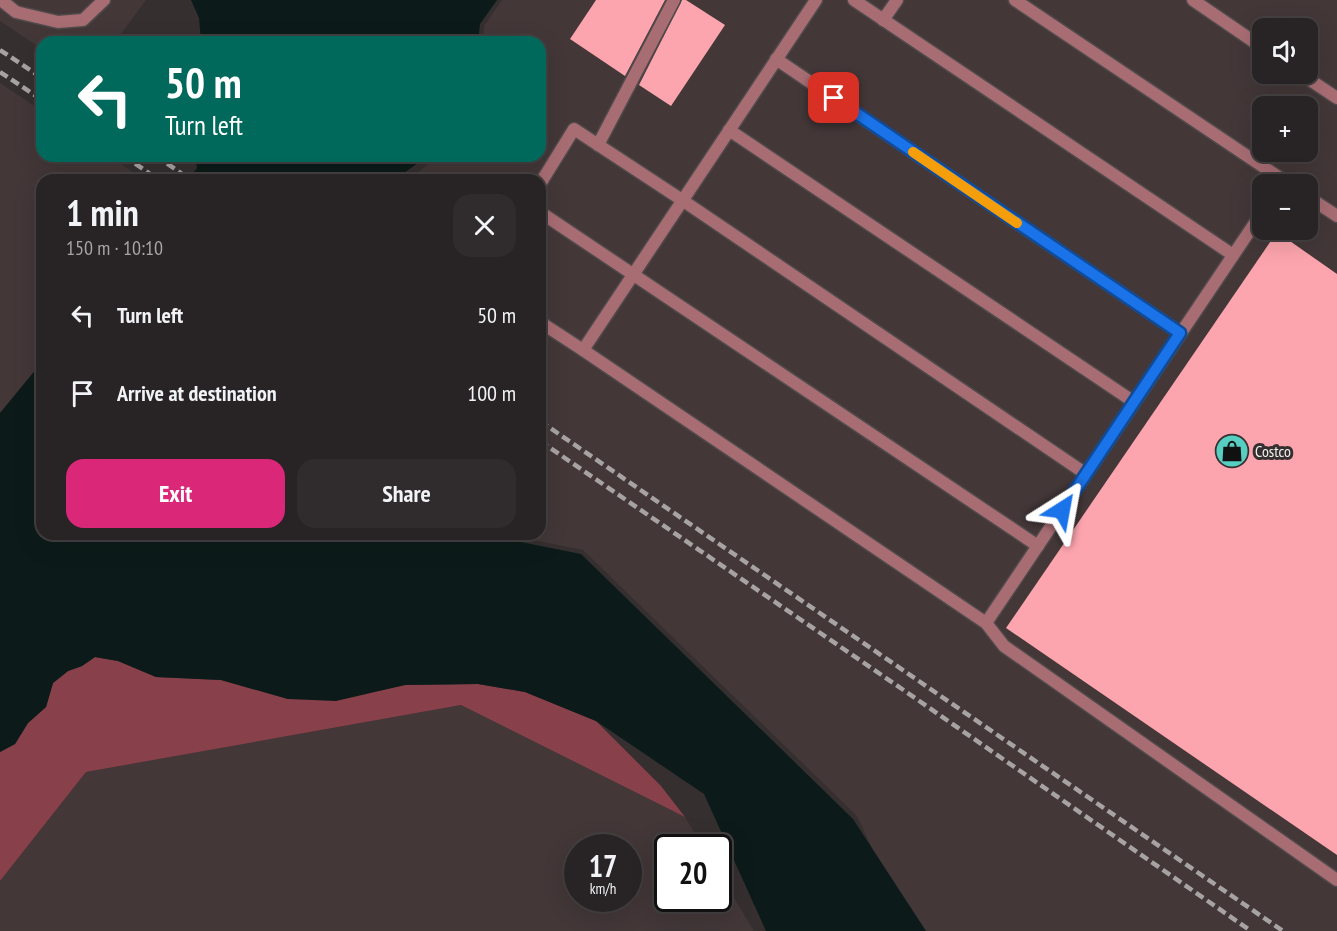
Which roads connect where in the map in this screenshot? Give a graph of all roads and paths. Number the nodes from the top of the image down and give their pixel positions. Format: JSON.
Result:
{"nodes":[{"id":1,"x":1,"y":0,"type":"edge"},
{"id":2,"x":104,"y":0,"type":"edge"},
{"id":3,"x":674,"y":0,"type":"edge"},
{"id":4,"x":816,"y":0,"type":"edge"},
{"id":5,"x":854,"y":0,"type":"edge"},
{"id":6,"x":897,"y":0,"type":"edge"},
{"id":7,"x":1015,"y":0,"type":"edge"},
{"id":8,"x":1193,"y":0,"type":"edge"},
{"id":9,"x":883,"y":20,"type":"junction"},
{"id":10,"x":1252,"y":40,"type":"edge"},
{"id":11,"x":776,"y":59,"type":"junction"},
{"id":12,"x":1316,"y":84,"type":"edge"},
{"id":13,"x":1337,"y":98,"type":"edge"},
{"id":14,"x":729,"y":130,"type":"junction"},
{"id":15,"x":598,"y":145,"type":"junction"},
{"id":16,"x":546,"y":174,"type":"edge"},
{"id":17,"x":1272,"y":174,"type":"edge"},
{"id":18,"x":682,"y":200,"type":"junction"},
{"id":19,"x":1318,"y":204,"type":"edge"},
{"id":20,"x":546,"y":216,"type":"edge"},
{"id":21,"x":1337,"y":216,"type":"edge"},
{"id":22,"x":1252,"y":227,"type":"edge"},
{"id":23,"x":1233,"y":255,"type":"junction"},
{"id":24,"x":633,"y":274,"type":"junction"},
{"id":25,"x":546,"y":326,"type":"edge"},
{"id":26,"x":1180,"y":333,"type":"junction"},
{"id":27,"x":583,"y":350,"type":"junction"},
{"id":28,"x":1134,"y":402,"type":"junction"},
{"id":29,"x":1086,"y":474,"type":"junction"},
{"id":30,"x":1038,"y":546,"type":"junction"},
{"id":31,"x":986,"y":623,"type":"junction"},
{"id":32,"x":1337,"y":880,"type":"edge"}],
"edges":[{"from":1,"to":2,"type":"street"},
{"from":3,"to":15,"type":"street"},
{"from":4,"to":11,"type":"street"},
{"from":5,"to":9,"type":"street"},
{"from":6,"to":9,"type":"street"},
{"from":7,"to":17,"type":"street"},
{"from":8,"to":10,"type":"street"},
{"from":9,"to":23,"type":"street"},
{"from":11,"to":14,"type":"street"},
{"from":11,"to":26,"type":"street"},
{"from":12,"to":13,"type":"street"},
{"from":14,"to":18,"type":"street"},
{"from":14,"to":28,"type":"street"},
{"from":15,"to":16,"type":"street"},
{"from":15,"to":18,"type":"street"},
{"from":18,"to":24,"type":"street"},
{"from":18,"to":29,"type":"street"},
{"from":19,"to":21,"type":"street"},
{"from":20,"to":24,"type":"street"},
{"from":22,"to":23,"type":"street"},
{"from":23,"to":26,"type":"street"},
{"from":24,"to":27,"type":"street"},
{"from":24,"to":30,"type":"street"},
{"from":25,"to":27,"type":"street"},
{"from":26,"to":28,"type":"street"},
{"from":27,"to":31,"type":"street"},
{"from":28,"to":29,"type":"street"},
{"from":29,"to":30,"type":"street"},
{"from":30,"to":31,"type":"street"},
{"from":31,"to":32,"type":"street"}]}
